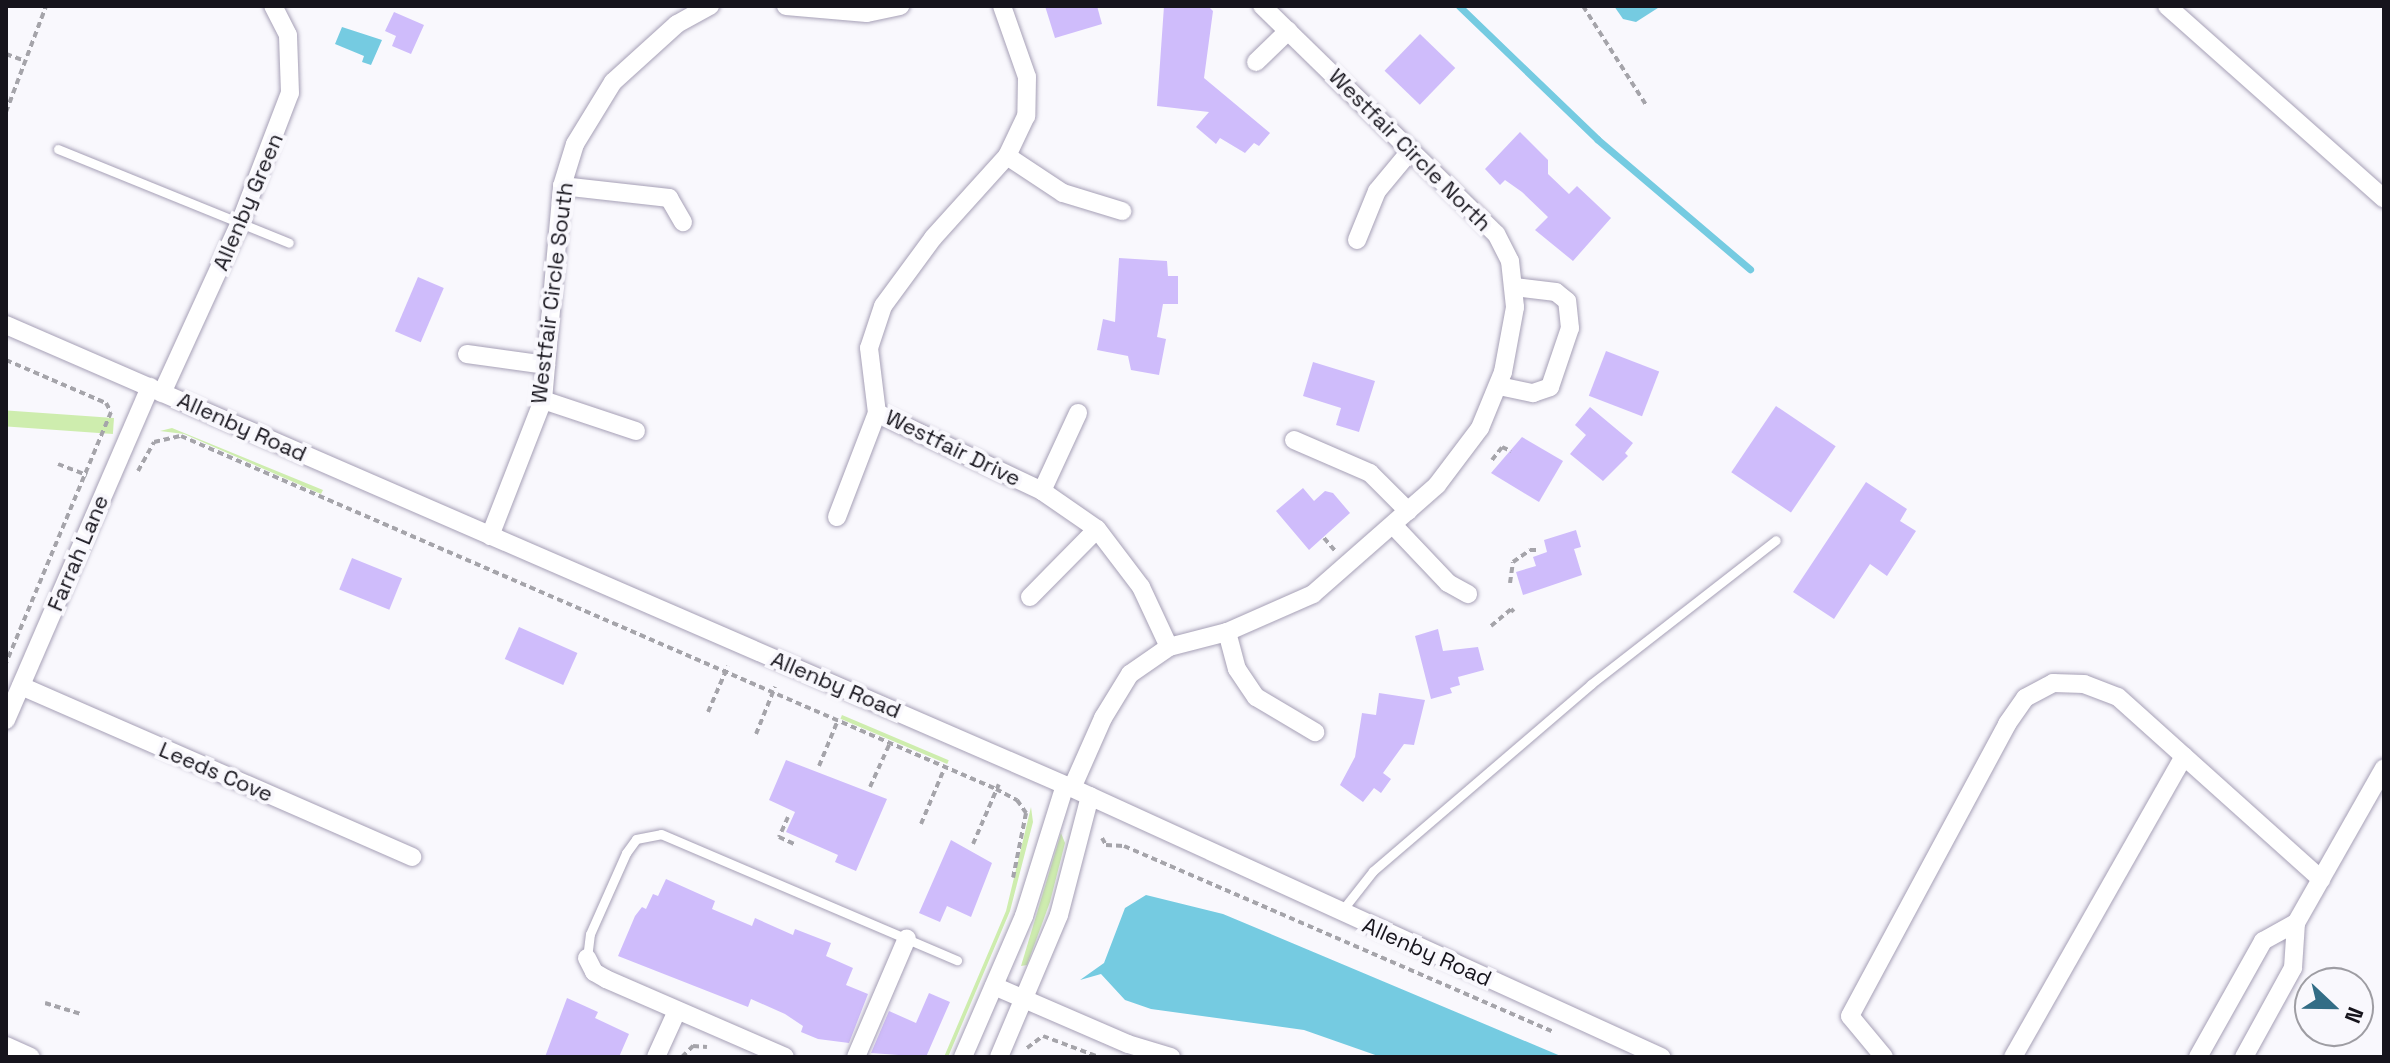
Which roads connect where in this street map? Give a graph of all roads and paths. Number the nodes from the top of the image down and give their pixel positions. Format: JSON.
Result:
{"nodes":[{"id":1,"x":46,"y":6,"type":"edge"},
{"id":2,"x":273,"y":6,"type":"edge"},
{"id":3,"x":710,"y":6,"type":"edge"},
{"id":4,"x":786,"y":6,"type":"edge"},
{"id":5,"x":900,"y":6,"type":"edge"},
{"id":6,"x":1002,"y":6,"type":"edge"},
{"id":7,"x":1262,"y":6,"type":"edge"},
{"id":8,"x":1583,"y":6,"type":"edge"},
{"id":9,"x":2167,"y":6,"type":"edge"},
{"id":10,"x":1288,"y":31,"type":"junction"},
{"id":11,"x":6,"y":54,"type":"edge"},
{"id":12,"x":25,"y":61,"type":"junction"},
{"id":13,"x":1256,"y":62,"type":"dead end"},
{"id":14,"x":1646,"y":105,"type":"dead end"},
{"id":15,"x":6,"y":112,"type":"edge"},
{"id":16,"x":58,"y":149,"type":"dead end"},
{"id":17,"x":1411,"y":150,"type":"junction"},
{"id":18,"x":1007,"y":156,"type":"junction"},
{"id":19,"x":562,"y":186,"type":"junction"},
{"id":20,"x":2384,"y":199,"type":"edge"},
{"id":21,"x":1122,"y":211,"type":"dead end"},
{"id":22,"x":683,"y":222,"type":"dead end"},
{"id":23,"x":240,"y":223,"type":"junction"},
{"id":24,"x":1357,"y":240,"type":"dead end"},
{"id":25,"x":289,"y":243,"type":"dead end"},
{"id":26,"x":1514,"y":287,"type":"junction"},
{"id":27,"x":6,"y":325,"type":"edge"},
{"id":28,"x":467,"y":354,"type":"dead end"},
{"id":29,"x":6,"y":360,"type":"edge"},
{"id":30,"x":546,"y":365,"type":"junction"},
{"id":31,"x":1499,"y":386,"type":"junction"},
{"id":32,"x":156,"y":390,"type":"junction"},
{"id":33,"x":543,"y":400,"type":"junction"},
{"id":34,"x":877,"y":413,"type":"junction"},
{"id":35,"x":1078,"y":413,"type":"dead end"},
{"id":36,"x":636,"y":431,"type":"dead end"},
{"id":37,"x":156,"y":432,"type":"dead end"},
{"id":38,"x":159,"y":438,"type":"junction"},
{"id":39,"x":1294,"y":440,"type":"dead end"},
{"id":40,"x":1511,"y":451,"type":"dead end"},
{"id":41,"x":1492,"y":460,"type":"dead end"},
{"id":42,"x":58,"y":464,"type":"dead end"},
{"id":43,"x":138,"y":471,"type":"dead end"},
{"id":44,"x":87,"y":475,"type":"junction"},
{"id":45,"x":1042,"y":491,"type":"junction"},
{"id":46,"x":1408,"y":511,"type":"junction"},
{"id":47,"x":837,"y":517,"type":"dead end"},
{"id":48,"x":1393,"y":525,"type":"junction"},
{"id":49,"x":1097,"y":529,"type":"junction"},
{"id":50,"x":490,"y":536,"type":"junction"},
{"id":51,"x":1324,"y":538,"type":"dead end"},
{"id":52,"x":1776,"y":540,"type":"dead end"},
{"id":53,"x":1540,"y":550,"type":"dead end"},
{"id":54,"x":1338,"y":554,"type":"dead end"},
{"id":55,"x":1510,"y":583,"type":"dead end"},
{"id":56,"x":1468,"y":594,"type":"dead end"},
{"id":57,"x":1030,"y":597,"type":"dead end"},
{"id":58,"x":1514,"y":612,"type":"dead end"},
{"id":59,"x":1491,"y":626,"type":"dead end"},
{"id":60,"x":1227,"y":632,"type":"junction"},
{"id":61,"x":1169,"y":647,"type":"junction"},
{"id":62,"x":6,"y":663,"type":"edge"},
{"id":63,"x":728,"y":666,"type":"dead end"},
{"id":64,"x":725,"y":672,"type":"junction"},
{"id":65,"x":21,"y":686,"type":"junction"},
{"id":66,"x":774,"y":690,"type":"junction"},
{"id":67,"x":708,"y":712,"type":"dead end"},
{"id":68,"x":6,"y":720,"type":"edge"},
{"id":69,"x":838,"y":720,"type":"junction"},
{"id":70,"x":1315,"y":732,"type":"dead end"},
{"id":71,"x":756,"y":734,"type":"dead end"},
{"id":72,"x":890,"y":743,"type":"junction"},
{"id":73,"x":2184,"y":756,"type":"junction"},
{"id":74,"x":819,"y":766,"type":"dead end"},
{"id":75,"x":945,"y":767,"type":"junction"},
{"id":76,"x":2384,"y":768,"type":"edge"},
{"id":77,"x":998,"y":786,"type":"junction"},
{"id":78,"x":870,"y":787,"type":"dead end"},
{"id":79,"x":1076,"y":790,"type":"junction"},
{"id":80,"x":1029,"y":802,"type":"dead end"},
{"id":81,"x":1023,"y":805,"type":"junction"},
{"id":82,"x":788,"y":817,"type":"dead end"},
{"id":83,"x":921,"y":824,"type":"dead end"},
{"id":84,"x":1102,"y":838,"type":"dead end"},
{"id":85,"x":794,"y":844,"type":"dead end"},
{"id":86,"x":973,"y":844,"type":"dead end"},
{"id":87,"x":412,"y":857,"type":"dead end"},
{"id":88,"x":2321,"y":879,"type":"junction"},
{"id":89,"x":1010,"y":889,"type":"dead end"},
{"id":90,"x":1340,"y":913,"type":"junction"},
{"id":91,"x":2296,"y":923,"type":"junction"},
{"id":92,"x":907,"y":938,"type":"junction"},
{"id":93,"x":587,"y":958,"type":"joint"},
{"id":94,"x":957,"y":960,"type":"dead end"},
{"id":95,"x":994,"y":986,"type":"junction"},
{"id":96,"x":1024,"y":999,"type":"junction"},
{"id":97,"x":45,"y":1003,"type":"dead end"},
{"id":98,"x":677,"y":1011,"type":"junction"},
{"id":99,"x":81,"y":1014,"type":"dead end"},
{"id":100,"x":1559,"y":1035,"type":"dead end"},
{"id":101,"x":6,"y":1046,"type":"edge"},
{"id":102,"x":710,"y":1047,"type":"dead end"},
{"id":103,"x":31,"y":1057,"type":"edge"},
{"id":104,"x":656,"y":1057,"type":"edge"},
{"id":105,"x":682,"y":1057,"type":"edge"},
{"id":106,"x":785,"y":1057,"type":"edge"},
{"id":107,"x":856,"y":1057,"type":"edge"},
{"id":108,"x":963,"y":1057,"type":"edge"},
{"id":109,"x":999,"y":1057,"type":"edge"},
{"id":110,"x":1022,"y":1057,"type":"edge"},
{"id":111,"x":1099,"y":1057,"type":"edge"},
{"id":112,"x":1171,"y":1057,"type":"edge"},
{"id":113,"x":1661,"y":1057,"type":"edge"},
{"id":114,"x":1884,"y":1057,"type":"edge"},
{"id":115,"x":2013,"y":1057,"type":"edge"},
{"id":116,"x":2198,"y":1057,"type":"edge"},
{"id":117,"x":2244,"y":1057,"type":"edge"}],
"edges":[{"from":1,"to":12,"type":"path"},
{"from":2,"to":23,"type":"street","name":"Allenby Green"},
{"from":3,"to":19,"type":"street","name":"Westfair Circle South"},
{"from":4,"to":5,"type":"street"},
{"from":6,"to":18,"type":"street","name":"Westfair Drive"},
{"from":7,"to":10,"type":"street"},
{"from":8,"to":14,"type":"path"},
{"from":9,"to":20,"type":"street"},
{"from":10,"to":13,"type":"street"},
{"from":10,"to":17,"type":"street","name":"Westfair Circle North"},
{"from":11,"to":12,"type":"path"},
{"from":12,"to":15,"type":"path"},
{"from":16,"to":23,"type":"lane"},
{"from":17,"to":24,"type":"street"},
{"from":17,"to":26,"type":"street","name":"Westfair Circle North"},
{"from":18,"to":21,"type":"street"},
{"from":18,"to":34,"type":"street","name":"Westfair Drive"},
{"from":19,"to":22,"type":"street"},
{"from":19,"to":30,"type":"street","name":"Westfair Circle South"},
{"from":23,"to":25,"type":"lane"},
{"from":23,"to":32,"type":"street","name":"Allenby Green"},
{"from":26,"to":31,"type":"street","name":"Westfair Circle North"},
{"from":26,"to":31,"type":"street"},
{"from":27,"to":32,"type":"street","name":"Allenby Road"},
{"from":28,"to":30,"type":"street"},
{"from":29,"to":44,"type":"path"},
{"from":30,"to":33,"type":"street","name":"Westfair Circle South"},
{"from":31,"to":46,"type":"street","name":"Westfair Circle North"},
{"from":32,"to":50,"type":"street","name":"Allenby Road"},
{"from":32,"to":65,"type":"street","name":"Farrah Lane"},
{"from":33,"to":36,"type":"street"},
{"from":33,"to":50,"type":"street","name":"Westfair Circle South"},
{"from":34,"to":45,"type":"street","name":"Westfair Drive"},
{"from":34,"to":47,"type":"street"},
{"from":35,"to":45,"type":"street"},
{"from":37,"to":38,"type":"path"},
{"from":38,"to":43,"type":"path"},
{"from":38,"to":64,"type":"path"},
{"from":39,"to":46,"type":"street"},
{"from":40,"to":41,"type":"path"},
{"from":42,"to":44,"type":"path"},
{"from":44,"to":62,"type":"path"},
{"from":45,"to":49,"type":"street","name":"Westfair Drive"},
{"from":46,"to":48,"type":"street","name":"Westfair Circle North"},
{"from":48,"to":56,"type":"street"},
{"from":48,"to":60,"type":"street","name":"Westfair Circle North"},
{"from":49,"to":57,"type":"street"},
{"from":49,"to":61,"type":"street","name":"Westfair Drive"},
{"from":50,"to":79,"type":"street","name":"Allenby Road"},
{"from":51,"to":54,"type":"path"},
{"from":52,"to":90,"type":"lane"},
{"from":53,"to":55,"type":"path"},
{"from":58,"to":59,"type":"path"},
{"from":60,"to":61,"type":"street","name":"Westfair Circle North"},
{"from":60,"to":70,"type":"street"},
{"from":61,"to":79,"type":"street","name":"Westfair Circle North"},
{"from":63,"to":64,"type":"path"},
{"from":64,"to":66,"type":"path"},
{"from":64,"to":67,"type":"path"},
{"from":65,"to":68,"type":"street","name":"Farrah Lane"},
{"from":65,"to":87,"type":"street","name":"Leeds Cove"},
{"from":66,"to":69,"type":"path"},
{"from":66,"to":71,"type":"path"},
{"from":69,"to":72,"type":"path"},
{"from":69,"to":74,"type":"path"},
{"from":72,"to":75,"type":"path"},
{"from":72,"to":78,"type":"path"},
{"from":73,"to":88,"type":"street"},
{"from":73,"to":114,"type":"street"},
{"from":73,"to":115,"type":"street"},
{"from":75,"to":77,"type":"path"},
{"from":75,"to":83,"type":"path"},
{"from":76,"to":88,"type":"street"},
{"from":77,"to":81,"type":"path"},
{"from":77,"to":86,"type":"path"},
{"from":79,"to":90,"type":"street","name":"Allenby Road"},
{"from":79,"to":95,"type":"street"},
{"from":79,"to":96,"type":"street"},
{"from":80,"to":81,"type":"path"},
{"from":81,"to":89,"type":"path"},
{"from":82,"to":85,"type":"path"},
{"from":84,"to":100,"type":"path"},
{"from":88,"to":91,"type":"street"},
{"from":90,"to":113,"type":"street","name":"Allenby Road"},
{"from":91,"to":116,"type":"street"},
{"from":91,"to":117,"type":"street"},
{"from":92,"to":93,"type":"lane"},
{"from":92,"to":94,"type":"lane"},
{"from":92,"to":107,"type":"street"},
{"from":93,"to":98,"type":"street"},
{"from":95,"to":96,"type":"street"},
{"from":95,"to":108,"type":"street"},
{"from":96,"to":109,"type":"street"},
{"from":96,"to":112,"type":"street"},
{"from":97,"to":99,"type":"path"},
{"from":98,"to":104,"type":"street"},
{"from":98,"to":106,"type":"street"},
{"from":101,"to":103,"type":"street"},
{"from":102,"to":105,"type":"path"},
{"from":110,"to":111,"type":"path"}]}
